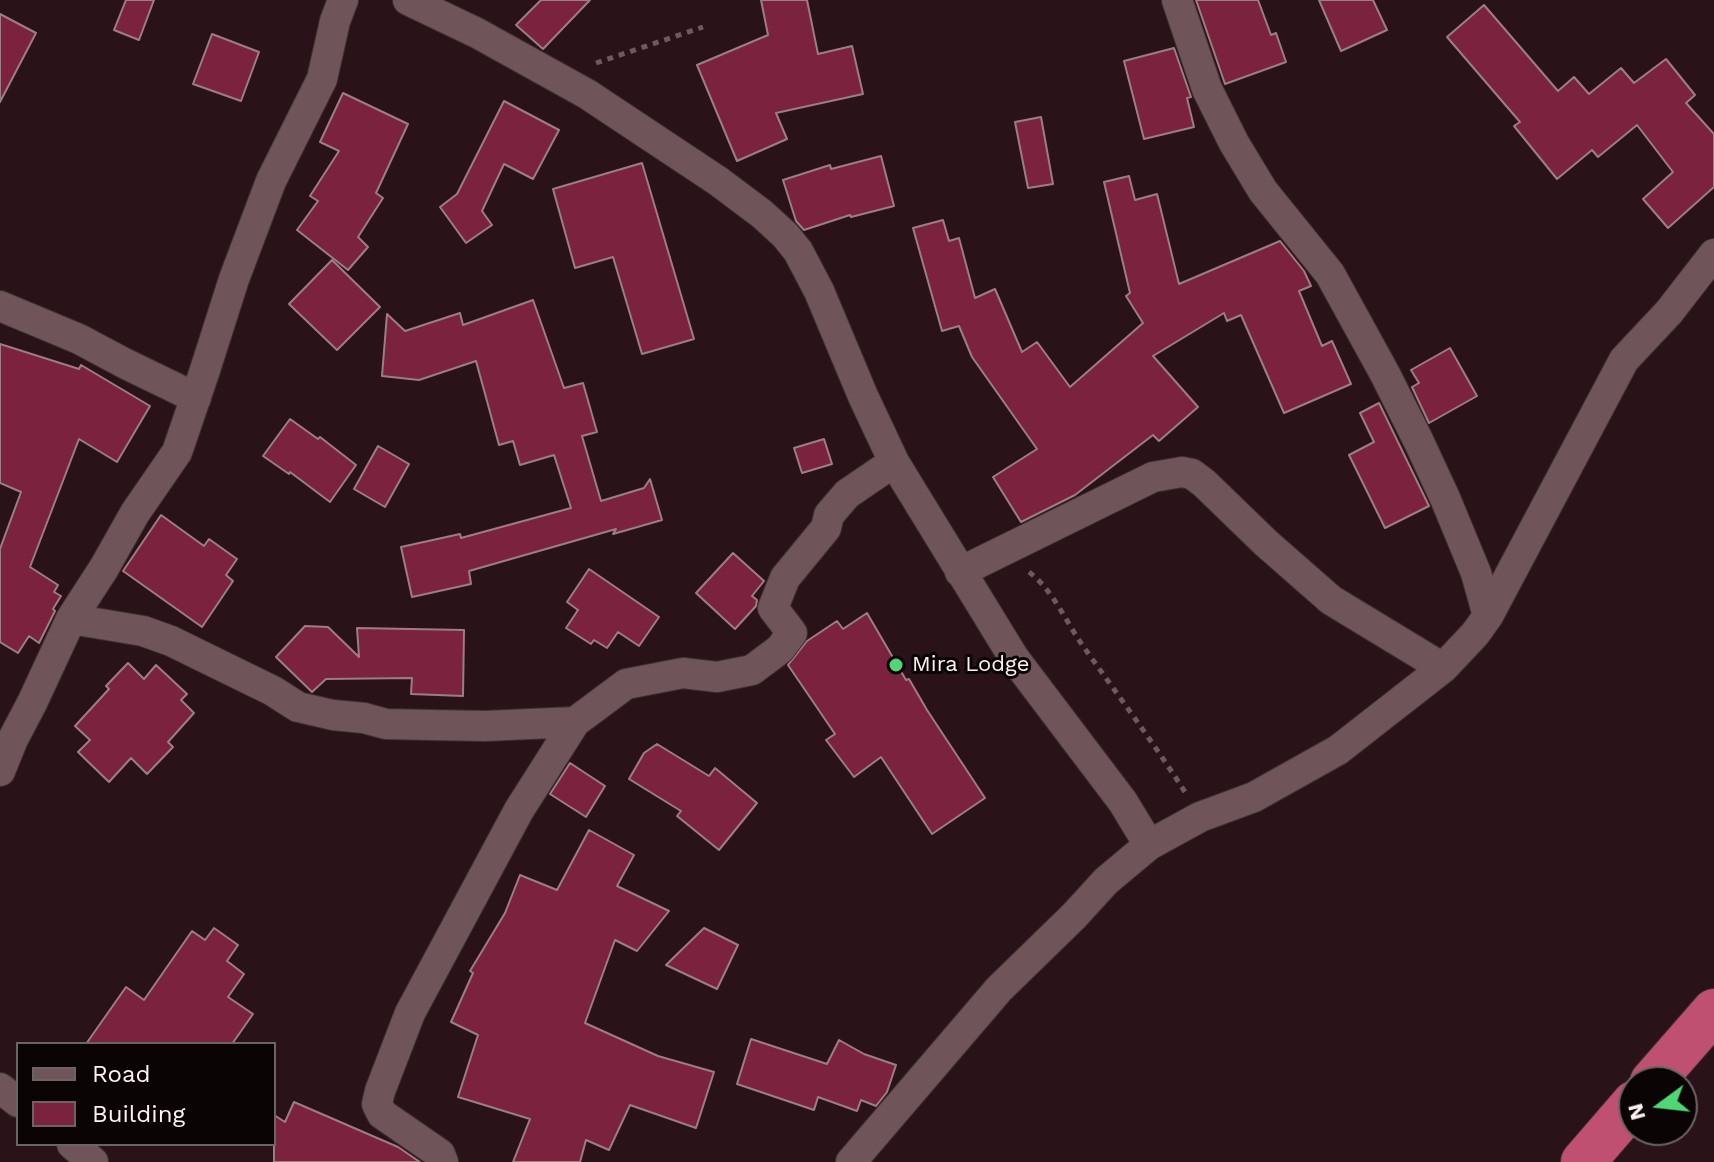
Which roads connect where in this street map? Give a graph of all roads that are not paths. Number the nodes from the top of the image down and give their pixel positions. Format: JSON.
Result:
{"nodes":[{"id":1,"x":343,"y":0,"type":"edge"},
{"id":2,"x":408,"y":0,"type":"edge"},
{"id":3,"x":1177,"y":0,"type":"edge"},
{"id":4,"x":1714,"y":254,"type":"edge"},
{"id":5,"x":0,"y":306,"type":"edge"},
{"id":6,"x":196,"y":398,"type":"junction"},
{"id":7,"x":894,"y":462,"type":"junction"},
{"id":8,"x":960,"y":572,"type":"junction"},
{"id":9,"x":1488,"y":616,"type":"junction"},
{"id":10,"x":71,"y":619,"type":"junction"},
{"id":11,"x":1443,"y":668,"type":"junction"},
{"id":12,"x":575,"y":722,"type":"junction"},
{"id":13,"x":0,"y":771,"type":"edge"},
{"id":14,"x":1149,"y":845,"type":"junction"},
{"id":15,"x":1714,"y":1011,"type":"edge"},
{"id":16,"x":1666,"y":1066,"type":"edge"},
{"id":17,"x":0,"y":1088,"type":"edge"},
{"id":18,"x":16,"y":1100,"type":"edge"},
{"id":19,"x":1618,"y":1122,"type":"edge"},
{"id":20,"x":74,"y":1146,"type":"edge"},
{"id":21,"x":93,"y":1162,"type":"edge"},
{"id":22,"x":443,"y":1162,"type":"edge"},
{"id":23,"x":851,"y":1162,"type":"edge"},
{"id":24,"x":1583,"y":1162,"type":"edge"}],
"edges":[{"from":1,"to":6,"type":"street"},
{"from":2,"to":7,"type":"street"},
{"from":3,"to":9,"type":"street"},
{"from":4,"to":9,"type":"street"},
{"from":5,"to":6,"type":"street"},
{"from":6,"to":10,"type":"street"},
{"from":7,"to":8,"type":"street"},
{"from":7,"to":12,"type":"street"},
{"from":8,"to":11,"type":"street"},
{"from":8,"to":14,"type":"street"},
{"from":9,"to":11,"type":"street"},
{"from":10,"to":12,"type":"street"},
{"from":10,"to":13,"type":"street"},
{"from":11,"to":14,"type":"street"},
{"from":12,"to":22,"type":"street"},
{"from":14,"to":23,"type":"street"},
{"from":15,"to":16,"type":"highway"},
{"from":17,"to":18,"type":"street"},
{"from":19,"to":24,"type":"highway"},
{"from":20,"to":21,"type":"street"}]}
